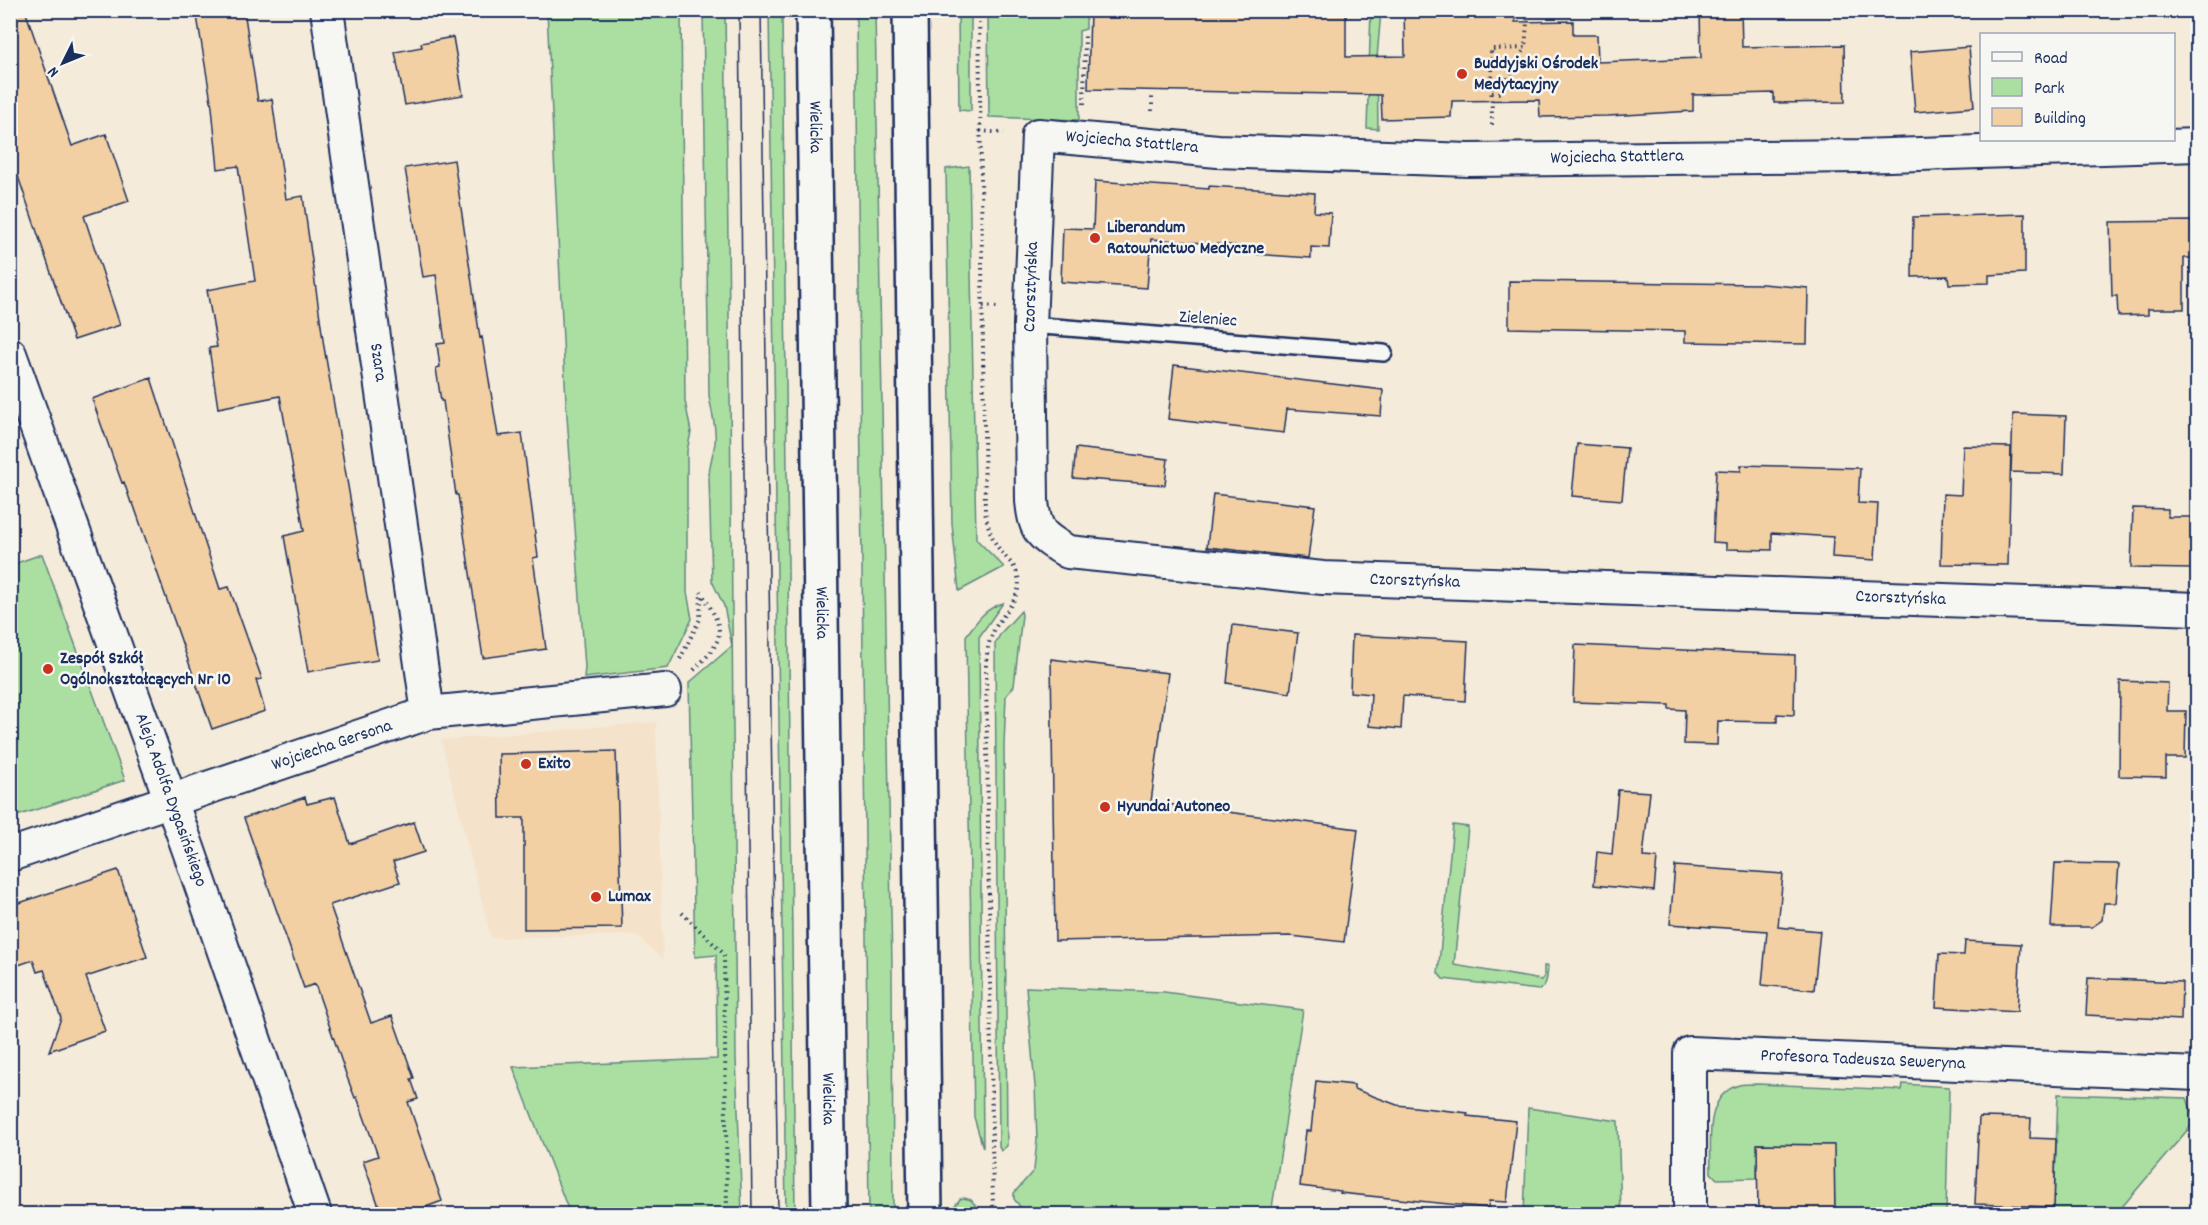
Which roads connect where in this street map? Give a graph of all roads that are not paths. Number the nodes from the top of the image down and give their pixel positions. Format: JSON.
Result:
{"nodes":[{"id":1,"x":327,"y":10,"type":"edge"},
{"id":2,"x":813,"y":10,"type":"edge"},
{"id":3,"x":910,"y":10,"type":"edge"},
{"id":4,"x":1038,"y":135,"type":"joint"},
{"id":5,"x":2198,"y":145,"type":"edge"},
{"id":6,"x":1030,"y":326,"type":"junction"},
{"id":7,"x":1383,"y":353,"type":"dead end"},
{"id":8,"x":10,"y":354,"type":"edge"},
{"id":9,"x":2198,"y":609,"type":"edge"},
{"id":10,"x":665,"y":690,"type":"road end"},
{"id":11,"x":428,"y":713,"type":"junction"},
{"id":12,"x":171,"y":801,"type":"junction"},
{"id":13,"x":10,"y":855,"type":"edge"},
{"id":14,"x":2198,"y":1074,"type":"edge"},
{"id":15,"x":315,"y":1215,"type":"edge"},
{"id":16,"x":829,"y":1215,"type":"edge"},
{"id":17,"x":925,"y":1215,"type":"edge"},
{"id":18,"x":1690,"y":1215,"type":"edge"}],
"edges":[{"from":1,"to":11,"type":"street","name":"Szara"},
{"from":2,"to":16,"type":"main road","name":"Wielicka"},
{"from":3,"to":17,"type":"main road"},
{"from":4,"to":5,"type":"street","name":"Wojciecha Stattlera"},
{"from":4,"to":6,"type":"street","name":"Czorsztyńska"},
{"from":6,"to":7,"type":"lane","name":"Zieleniec"},
{"from":6,"to":9,"type":"street","name":"Czorsztyńska"},
{"from":8,"to":12,"type":"street","name":"Aleja Adolfa Dygasińskiego"},
{"from":10,"to":11,"type":"street","name":"Wojciecha Gersona"},
{"from":11,"to":12,"type":"street","name":"Wojciecha Gersona"},
{"from":12,"to":13,"type":"street","name":"Wojciecha Gersona"},
{"from":12,"to":15,"type":"street","name":"Aleja Adolfa Dygasińskiego"},
{"from":14,"to":18,"type":"street","name":"Profesora Tadeusza Seweryna"}]}
